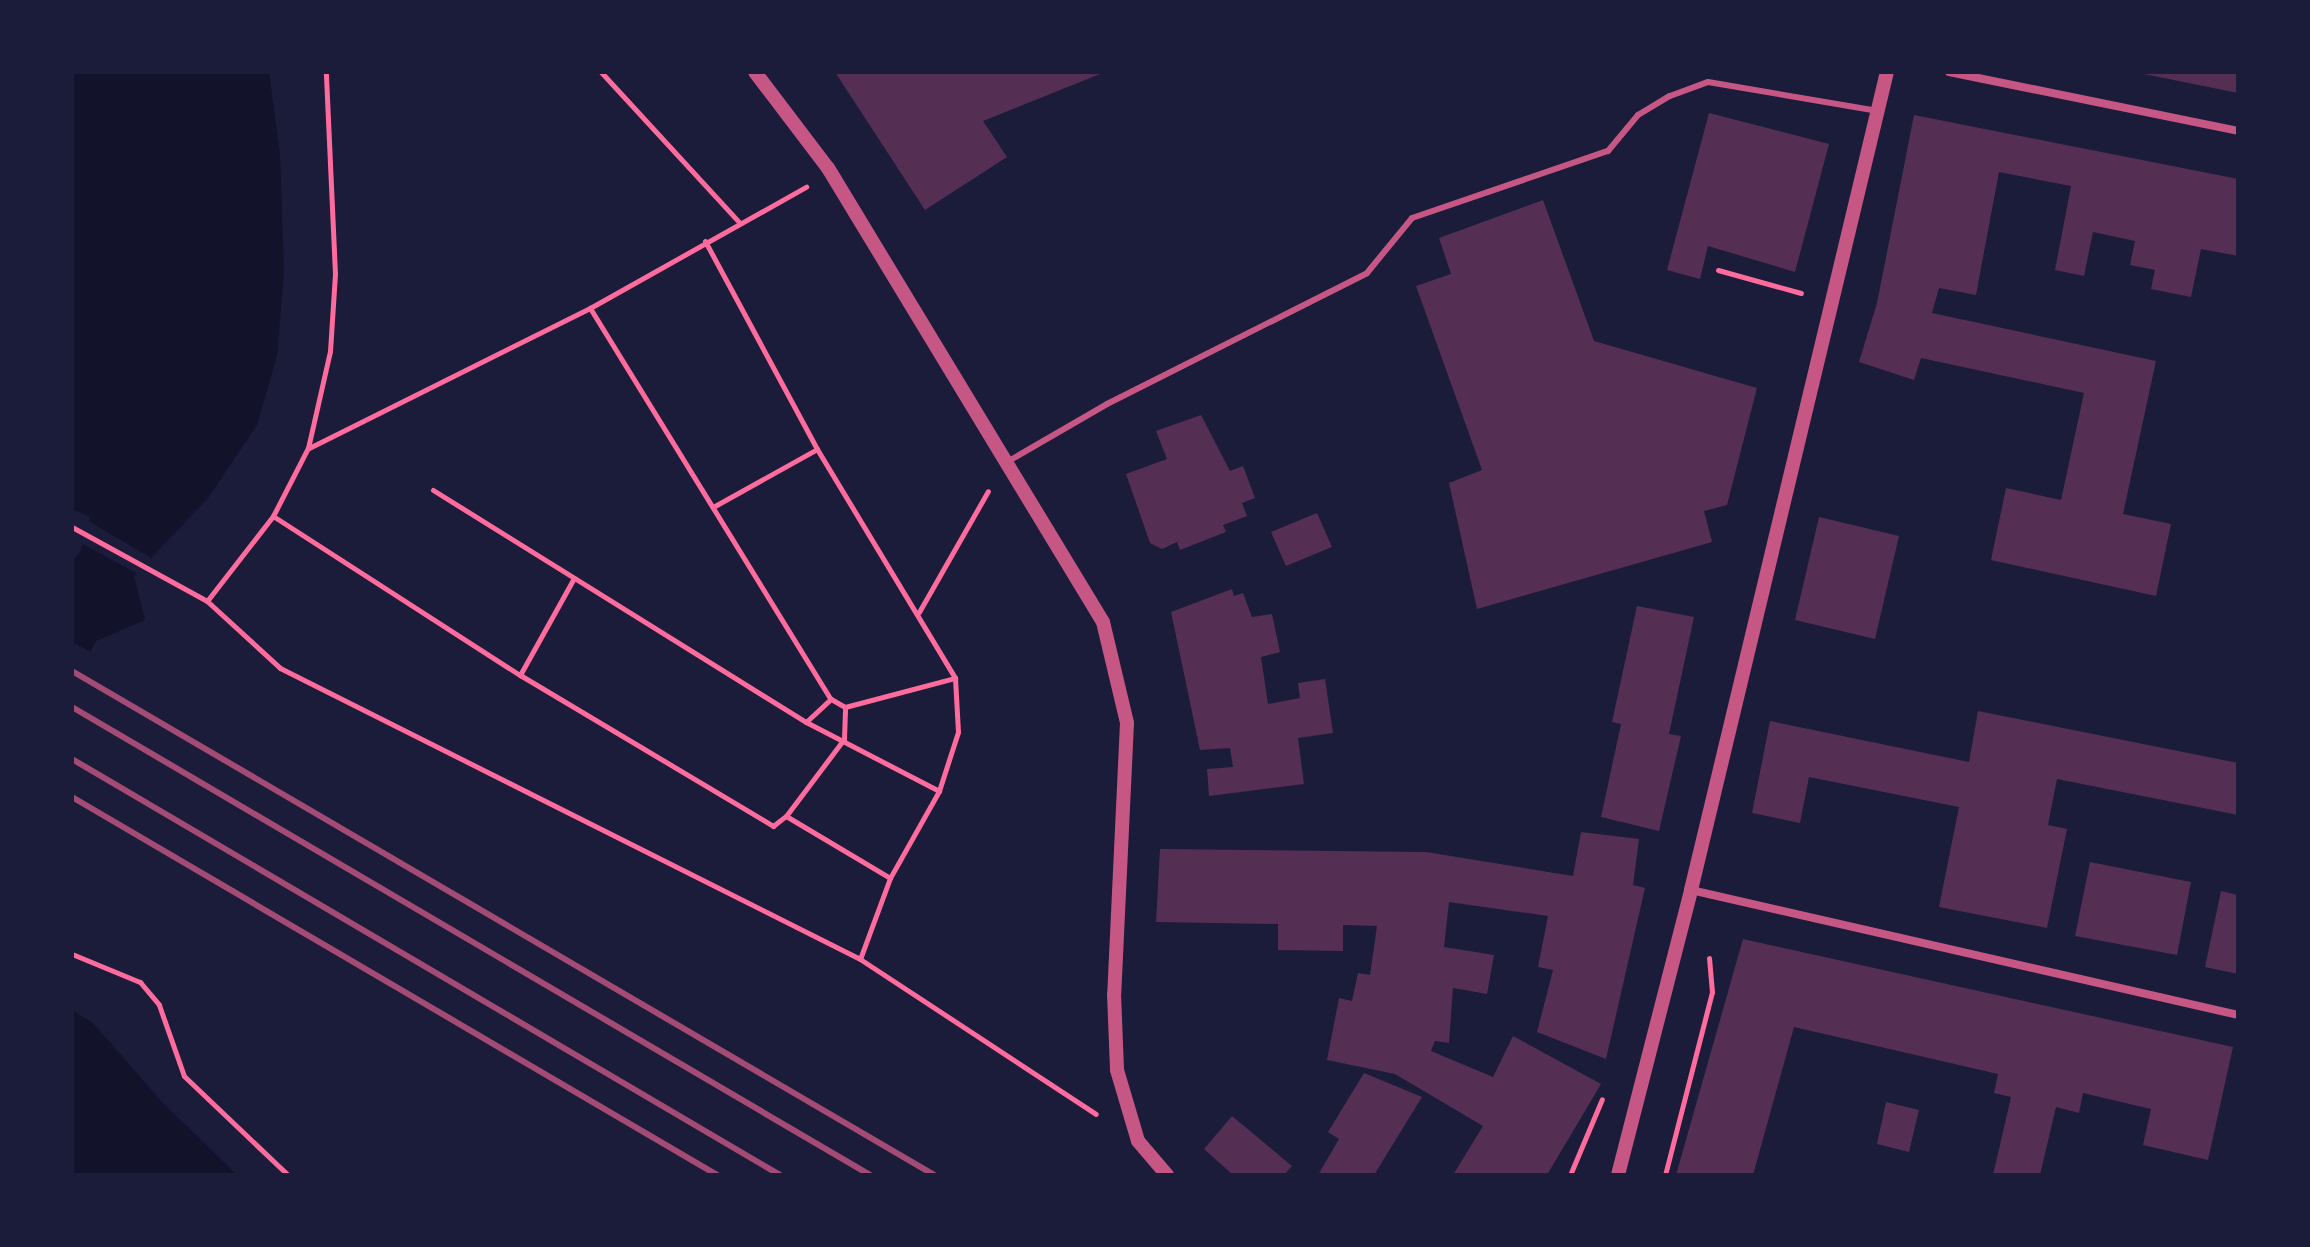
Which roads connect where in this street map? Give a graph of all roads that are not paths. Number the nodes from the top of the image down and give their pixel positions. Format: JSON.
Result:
{"nodes":[{"id":1,"x":755,"y":72,"type":"edge"},
{"id":2,"x":1887,"y":72,"type":"edge"},
{"id":3,"x":1949,"y":72,"type":"edge"},
{"id":4,"x":1879,"y":111,"type":"junction"},
{"id":5,"x":2238,"y":131,"type":"edge"},
{"id":6,"x":1004,"y":464,"type":"junction"},
{"id":7,"x":1691,"y":890,"type":"junction"},
{"id":8,"x":2238,"y":1015,"type":"edge"},
{"id":9,"x":1167,"y":1175,"type":"edge"},
{"id":10,"x":1618,"y":1175,"type":"edge"}],
"edges":[{"from":1,"to":6,"type":"street"},
{"from":2,"to":4,"type":"street"},
{"from":3,"to":5,"type":"street"},
{"from":4,"to":6,"type":"lane"},
{"from":4,"to":7,"type":"street"},
{"from":6,"to":9,"type":"street"},
{"from":7,"to":8,"type":"street"},
{"from":7,"to":10,"type":"street"}]}
